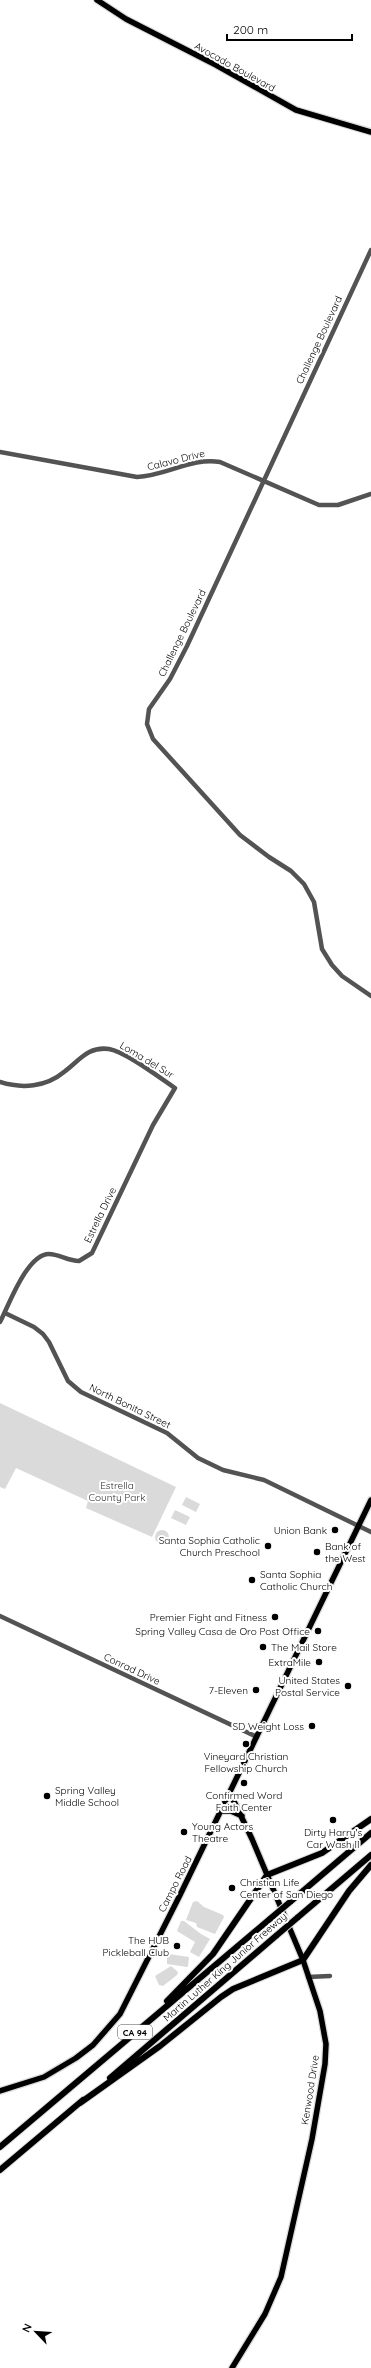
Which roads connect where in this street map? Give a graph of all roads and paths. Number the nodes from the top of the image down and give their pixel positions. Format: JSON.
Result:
{"nodes":[{"id":1,"x":98,"y":0,"type":"edge"},
{"id":2,"x":371,"y":132,"type":"edge"},
{"id":3,"x":371,"y":250,"type":"edge"},
{"id":4,"x":0,"y":452,"type":"edge"},
{"id":5,"x":263,"y":480,"type":"junction"},
{"id":6,"x":371,"y":494,"type":"edge"},
{"id":7,"x":371,"y":996,"type":"edge"},
{"id":8,"x":0,"y":1082,"type":"edge"},
{"id":9,"x":175,"y":1088,"type":"joint"},
{"id":10,"x":5,"y":1313,"type":"junction"},
{"id":11,"x":0,"y":1322,"type":"edge"},
{"id":12,"x":371,"y":1500,"type":"edge"},
{"id":13,"x":359,"y":1526,"type":"junction"},
{"id":14,"x":371,"y":1532,"type":"edge"},
{"id":15,"x":0,"y":1616,"type":"edge"},
{"id":16,"x":257,"y":1737,"type":"junction"},
{"id":17,"x":230,"y":1794,"type":"junction"},
{"id":18,"x":221,"y":1810,"type":"junction"},
{"id":19,"x":242,"y":1816,"type":"junction"},
{"id":20,"x":371,"y":1819,"type":"edge"},
{"id":21,"x":371,"y":1833,"type":"edge"},
{"id":22,"x":371,"y":1855,"type":"edge"},
{"id":23,"x":371,"y":1865,"type":"edge"},
{"id":24,"x":267,"y":1875,"type":"junction"},
{"id":25,"x":303,"y":1960,"type":"junction"},
{"id":26,"x":330,"y":1976,"type":"dead end"},
{"id":27,"x":308,"y":1977,"type":"junction"},
{"id":28,"x":150,"y":2020,"type":"junction"},
{"id":29,"x":0,"y":2091,"type":"edge"},
{"id":30,"x":80,"y":2103,"type":"junction"},
{"id":31,"x":0,"y":2147,"type":"edge"},
{"id":32,"x":0,"y":2170,"type":"edge"},
{"id":33,"x":232,"y":2368,"type":"edge"}],
"edges":[{"from":1,"to":2,"type":"main road","name":"Avocado Boulevard"},
{"from":3,"to":5,"type":"street","name":"Challenge Boulevard"},
{"from":4,"to":5,"type":"street","name":"Calavo Drive"},
{"from":5,"to":6,"type":"street","name":"Calavo Drive"},
{"from":5,"to":7,"type":"street","name":"Challenge Boulevard"},
{"from":8,"to":9,"type":"street","name":"Loma del Sur"},
{"from":9,"to":10,"type":"street","name":"Estrella Drive"},
{"from":10,"to":11,"type":"street","name":"Estrella Drive"},
{"from":10,"to":13,"type":"street","name":"North Bonita Street"},
{"from":12,"to":13,"type":"main road","name":"Campo Road"},
{"from":13,"to":14,"type":"street","name":"North Bonita Street"},
{"from":13,"to":16,"type":"main road","name":"Campo Road"},
{"from":15,"to":16,"type":"street","name":"Conrad Drive"},
{"from":16,"to":17,"type":"main road","name":"Campo Road"},
{"from":17,"to":18,"type":"main road","name":"Campo Road"},
{"from":17,"to":19,"type":"main road","name":"Kenwood Drive"},
{"from":18,"to":19,"type":"main road"},
{"from":18,"to":29,"type":"main road","name":"Campo Road"},
{"from":19,"to":24,"type":"main road","name":"Kenwood Drive"},
{"from":20,"to":24,"type":"highway"},
{"from":21,"to":28,"type":"highway","name":"Martin Luther King Junior Freeway","number":"CA 94","bridge":true},
{"from":22,"to":30,"type":"highway","name":"Martin Luther King Junior Freeway","number":"CA 94","bridge":true},
{"from":23,"to":25,"type":"highway"},
{"from":24,"to":25,"type":"main road","name":"Kenwood Drive"},
{"from":24,"to":28,"type":"highway"},
{"from":25,"to":27,"type":"main road","name":"Kenwood Drive"},
{"from":25,"to":30,"type":"highway"},
{"from":26,"to":27,"type":"street"},
{"from":27,"to":33,"type":"main road","name":"Kenwood Drive"},
{"from":28,"to":31,"type":"highway","name":"Martin Luther King Junior Freeway","number":"CA 94"},
{"from":30,"to":32,"type":"highway","name":"Martin Luther King Junior Freeway","number":"CA 94"}]}
